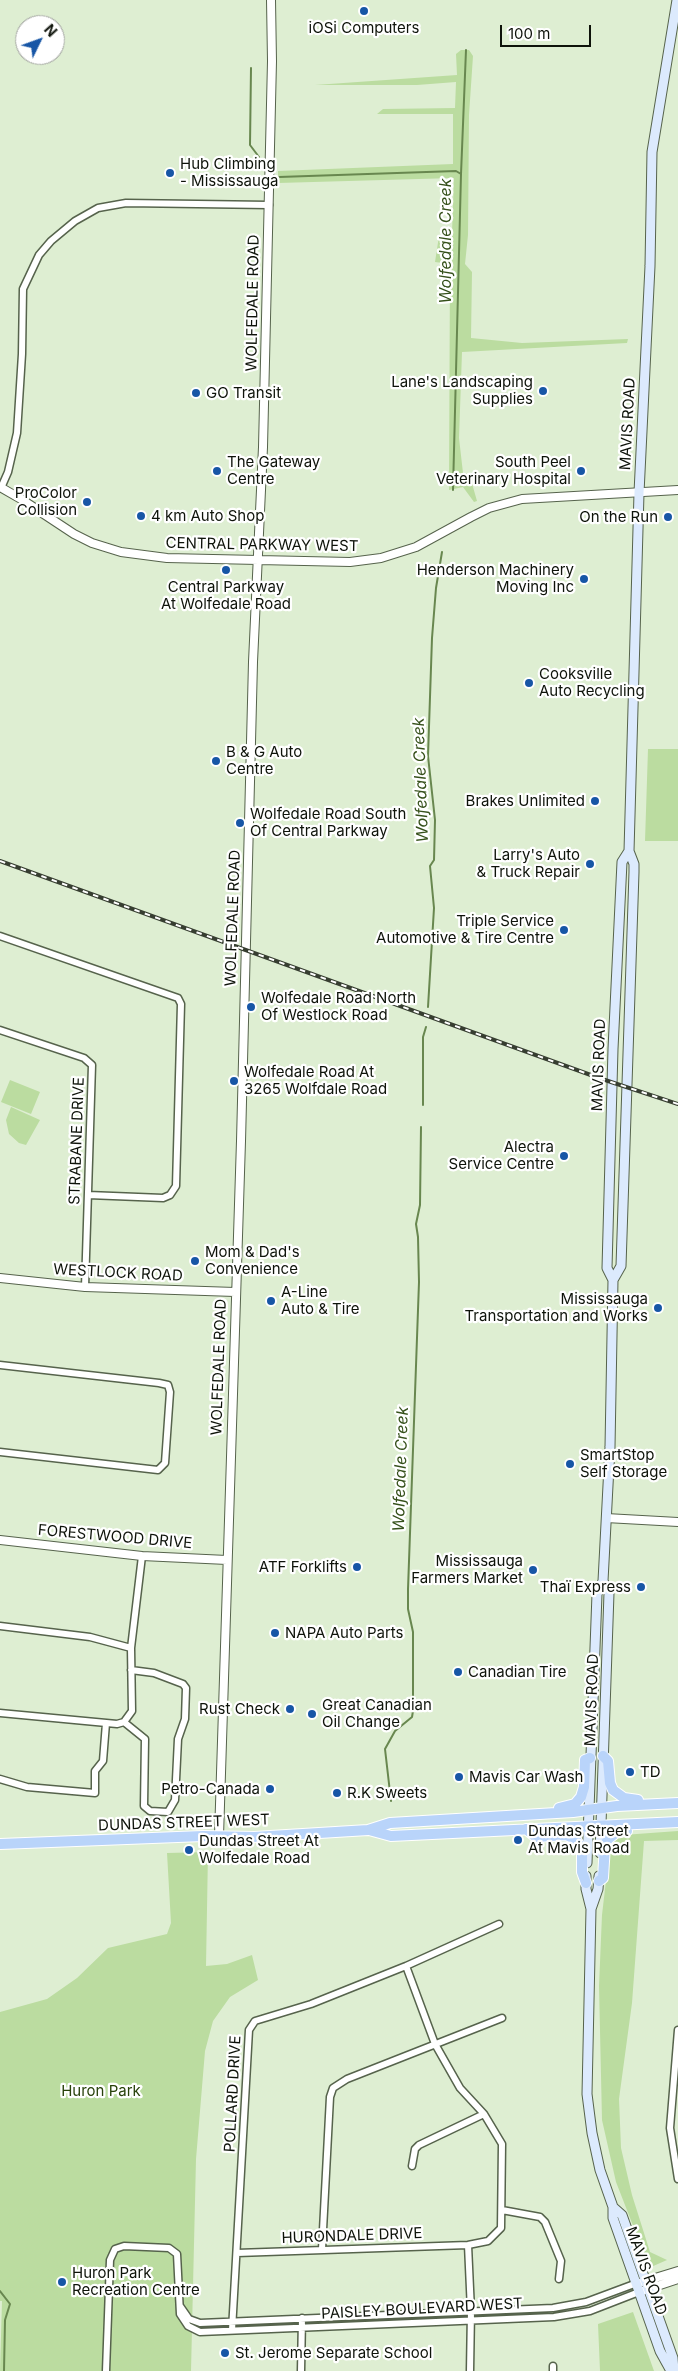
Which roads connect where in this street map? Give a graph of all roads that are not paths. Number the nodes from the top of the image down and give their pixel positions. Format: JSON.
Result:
{"nodes":[{"id":1,"x":271,"y":0,"type":"edge"},
{"id":2,"x":677,"y":0,"type":"edge"},
{"id":3,"x":269,"y":205,"type":"junction"},
{"id":4,"x":1,"y":488,"type":"edge"},
{"id":5,"x":678,"y":490,"type":"edge"},
{"id":6,"x":639,"y":493,"type":"junction"},
{"id":7,"x":257,"y":560,"type":"junction"},
{"id":8,"x":629,"y":851,"type":"junction"},
{"id":9,"x":0,"y":936,"type":"edge"},
{"id":10,"x":0,"y":1030,"type":"edge"},
{"id":11,"x":88,"y":1195,"type":"junction"},
{"id":12,"x":0,"y":1278,"type":"edge"},
{"id":13,"x":613,"y":1280,"type":"junction"},
{"id":14,"x":86,"y":1287,"type":"junction"},
{"id":15,"x":235,"y":1292,"type":"junction"},
{"id":16,"x":0,"y":1365,"type":"edge"},
{"id":17,"x":0,"y":1452,"type":"edge"},
{"id":18,"x":606,"y":1518,"type":"junction"},
{"id":19,"x":678,"y":1522,"type":"edge"},
{"id":20,"x":0,"y":1540,"type":"edge"},
{"id":21,"x":142,"y":1556,"type":"junction"},
{"id":22,"x":227,"y":1560,"type":"junction"},
{"id":23,"x":603,"y":1581,"type":"junction"},
{"id":24,"x":0,"y":1626,"type":"edge"},
{"id":25,"x":131,"y":1648,"type":"junction"},
{"id":26,"x":131,"y":1670,"type":"junction"},
{"id":27,"x":0,"y":1713,"type":"edge"},
{"id":28,"x":124,"y":1722,"type":"junction"},
{"id":29,"x":106,"y":1723,"type":"junction"},
{"id":30,"x":603,"y":1756,"type":"junction"},
{"id":31,"x":590,"y":1758,"type":"junction"},
{"id":32,"x":0,"y":1779,"type":"edge"},
{"id":33,"x":674,"y":1803,"type":"edge"},
{"id":34,"x":602,"y":1808,"type":"junction"},
{"id":35,"x":588,"y":1810,"type":"junction"},
{"id":36,"x":545,"y":1814,"type":"junction"},
{"id":37,"x":676,"y":1822,"type":"edge"},
{"id":38,"x":588,"y":1826,"type":"junction"},
{"id":39,"x":601,"y":1827,"type":"junction"},
{"id":40,"x":526,"y":1829,"type":"junction"},
{"id":41,"x":368,"y":1830,"type":"junction"},
{"id":42,"x":219,"y":1836,"type":"junction"},
{"id":43,"x":0,"y":1844,"type":"edge"},
{"id":44,"x":599,"y":1881,"type":"junction"},
{"id":45,"x":586,"y":1883,"type":"junction"},
{"id":46,"x":590,"y":1909,"type":"junction"},
{"id":47,"x":499,"y":1924,"type":"dead end"},
{"id":48,"x":406,"y":1966,"type":"junction"},
{"id":49,"x":502,"y":2018,"type":"dead end"},
{"id":50,"x":678,"y":2030,"type":"edge"},
{"id":51,"x":435,"y":2044,"type":"junction"},
{"id":52,"x":484,"y":2114,"type":"junction"},
{"id":53,"x":412,"y":2166,"type":"dead end"},
{"id":54,"x":678,"y":2179,"type":"edge"},
{"id":55,"x":502,"y":2210,"type":"junction"},
{"id":56,"x":468,"y":2245,"type":"junction"},
{"id":57,"x":322,"y":2249,"type":"junction"},
{"id":58,"x":237,"y":2252,"type":"junction"},
{"id":59,"x":678,"y":2271,"type":"edge"},
{"id":60,"x":559,"y":2279,"type":"dead end"},
{"id":61,"x":678,"y":2279,"type":"edge"},
{"id":62,"x":643,"y":2287,"type":"junction"},
{"id":63,"x":178,"y":2303,"type":"junction"},
{"id":64,"x":471,"y":2311,"type":"junction"},
{"id":65,"x":302,"y":2318,"type":"junction"},
{"id":66,"x":470,"y":2320,"type":"junction"},
{"id":67,"x":232,"y":2321,"type":"junction"},
{"id":68,"x":302,"y":2328,"type":"junction"},
{"id":69,"x":232,"y":2330,"type":"junction"},
{"id":70,"x":106,"y":2371,"type":"edge"},
{"id":71,"x":301,"y":2371,"type":"edge"},
{"id":72,"x":470,"y":2371,"type":"edge"},
{"id":73,"x":672,"y":2371,"type":"edge"}],
"edges":[{"from":1,"to":3,"type":"street","name":"WOLFEDALE ROAD"},
{"from":2,"to":6,"type":"main road","name":"MAVIS ROAD"},
{"from":3,"to":4,"type":"street"},
{"from":3,"to":7,"type":"street","name":"WOLFEDALE ROAD"},
{"from":4,"to":7,"type":"street","name":"CENTRAL PARKWAY WEST"},
{"from":5,"to":6,"type":"street","name":"CENTRAL PARKWAY WEST"},
{"from":6,"to":7,"type":"street","name":"CENTRAL PARKWAY WEST"},
{"from":6,"to":8,"type":"main road","name":"MAVIS ROAD"},
{"from":7,"to":15,"type":"street","name":"WOLFEDALE ROAD"},
{"from":8,"to":13,"type":"main road","name":"MAVIS ROAD"},
{"from":8,"to":13,"type":"main road","name":"MAVIS ROAD"},
{"from":9,"to":11,"type":"street"},
{"from":10,"to":11,"type":"street","name":"STRABANE DRIVE"},
{"from":11,"to":14,"type":"street","name":"STRABANE DRIVE"},
{"from":12,"to":14,"type":"street","name":"WESTLOCK ROAD"},
{"from":13,"to":18,"type":"main road","name":"MAVIS ROAD"},
{"from":14,"to":15,"type":"street","name":"WESTLOCK ROAD"},
{"from":15,"to":22,"type":"street","name":"WOLFEDALE ROAD"},
{"from":16,"to":17,"type":"street"},
{"from":18,"to":19,"type":"street"},
{"from":18,"to":23,"type":"main road","name":"MAVIS ROAD"},
{"from":20,"to":21,"type":"street","name":"FORESTWOOD DRIVE"},
{"from":21,"to":22,"type":"street","name":"FORESTWOOD DRIVE"},
{"from":21,"to":25,"type":"street"},
{"from":22,"to":42,"type":"street","name":"WOLFEDALE ROAD"},
{"from":23,"to":30,"type":"main road","name":"MAVIS ROAD"},
{"from":23,"to":31,"type":"main road","name":"MAVIS ROAD"},
{"from":24,"to":25,"type":"street"},
{"from":25,"to":26,"type":"street"},
{"from":26,"to":28,"type":"street"},
{"from":26,"to":28,"type":"street"},
{"from":27,"to":29,"type":"street"},
{"from":28,"to":29,"type":"street"},
{"from":29,"to":32,"type":"street"},
{"from":30,"to":33,"type":"main road"},
{"from":30,"to":34,"type":"main road","name":"MAVIS ROAD"},
{"from":31,"to":35,"type":"main road","name":"MAVIS ROAD"},
{"from":31,"to":36,"type":"main road"},
{"from":33,"to":34,"type":"main road","name":"DUNDAS STREET WEST"},
{"from":34,"to":35,"type":"main road","name":"DUNDAS STREET WEST"},
{"from":34,"to":39,"type":"main road","name":"MAVIS ROAD"},
{"from":35,"to":36,"type":"main road","name":"DUNDAS STREET WEST"},
{"from":35,"to":38,"type":"main road","name":"MAVIS ROAD"},
{"from":36,"to":41,"type":"main road","name":"DUNDAS STREET WEST"},
{"from":37,"to":39,"type":"main road","name":"DUNDAS STREET WEST"},
{"from":37,"to":44,"type":"main road"},
{"from":38,"to":39,"type":"main road","name":"DUNDAS STREET WEST"},
{"from":38,"to":40,"type":"main road","name":"DUNDAS STREET WEST"},
{"from":38,"to":45,"type":"main road","name":"MAVIS ROAD"},
{"from":39,"to":44,"type":"main road","name":"MAVIS ROAD"},
{"from":40,"to":41,"type":"main road","name":"DUNDAS STREET WEST"},
{"from":40,"to":45,"type":"main road"},
{"from":41,"to":42,"type":"main road","name":"DUNDAS STREET WEST"},
{"from":42,"to":43,"type":"main road","name":"DUNDAS STREET WEST"},
{"from":44,"to":46,"type":"main road","name":"MAVIS ROAD"},
{"from":45,"to":46,"type":"main road","name":"MAVIS ROAD"},
{"from":46,"to":62,"type":"main road","name":"MAVIS ROAD"},
{"from":47,"to":48,"type":"street","name":"POLLARD DRIVE"},
{"from":48,"to":51,"type":"street","name":"HURONDALE DRIVE"},
{"from":48,"to":58,"type":"street","name":"POLLARD DRIVE"},
{"from":49,"to":51,"type":"street"},
{"from":50,"to":54,"type":"street"},
{"from":51,"to":52,"type":"street","name":"HURONDALE DRIVE"},
{"from":51,"to":57,"type":"street"},
{"from":52,"to":53,"type":"street"},
{"from":52,"to":55,"type":"street","name":"HURONDALE DRIVE"},
{"from":55,"to":56,"type":"street","name":"HURONDALE DRIVE"},
{"from":55,"to":60,"type":"street"},
{"from":56,"to":57,"type":"street","name":"HURONDALE DRIVE"},
{"from":56,"to":64,"type":"street"},
{"from":57,"to":58,"type":"street","name":"HURONDALE DRIVE"},
{"from":58,"to":67,"type":"street","name":"POLLARD DRIVE"},
{"from":59,"to":62,"type":"street","name":"PAISLEY BOULEVARD WEST"},
{"from":61,"to":62,"type":"street","name":"PAISLEY BOULEVARD WEST"},
{"from":62,"to":64,"type":"street","name":"PAISLEY BOULEVARD WEST"},
{"from":62,"to":66,"type":"street","name":"PAISLEY BOULEVARD WEST"},
{"from":62,"to":73,"type":"main road","name":"MAVIS ROAD"},
{"from":63,"to":67,"type":"street","name":"PAISLEY BOULEVARD WEST"},
{"from":63,"to":69,"type":"street","name":"PAISLEY BOULEVARD WEST"},
{"from":63,"to":70,"type":"street","name":"PAISLEY BOULEVARD WEST"},
{"from":64,"to":65,"type":"street","name":"PAISLEY BOULEVARD WEST"},
{"from":64,"to":66,"type":"street"},
{"from":65,"to":67,"type":"street","name":"PAISLEY BOULEVARD WEST"},
{"from":65,"to":68,"type":"street"},
{"from":66,"to":68,"type":"street","name":"PAISLEY BOULEVARD WEST"},
{"from":66,"to":72,"type":"street"},
{"from":67,"to":69,"type":"street","name":"POLLARD DRIVE"},
{"from":68,"to":69,"type":"street","name":"PAISLEY BOULEVARD WEST"},
{"from":68,"to":71,"type":"street"}]}
